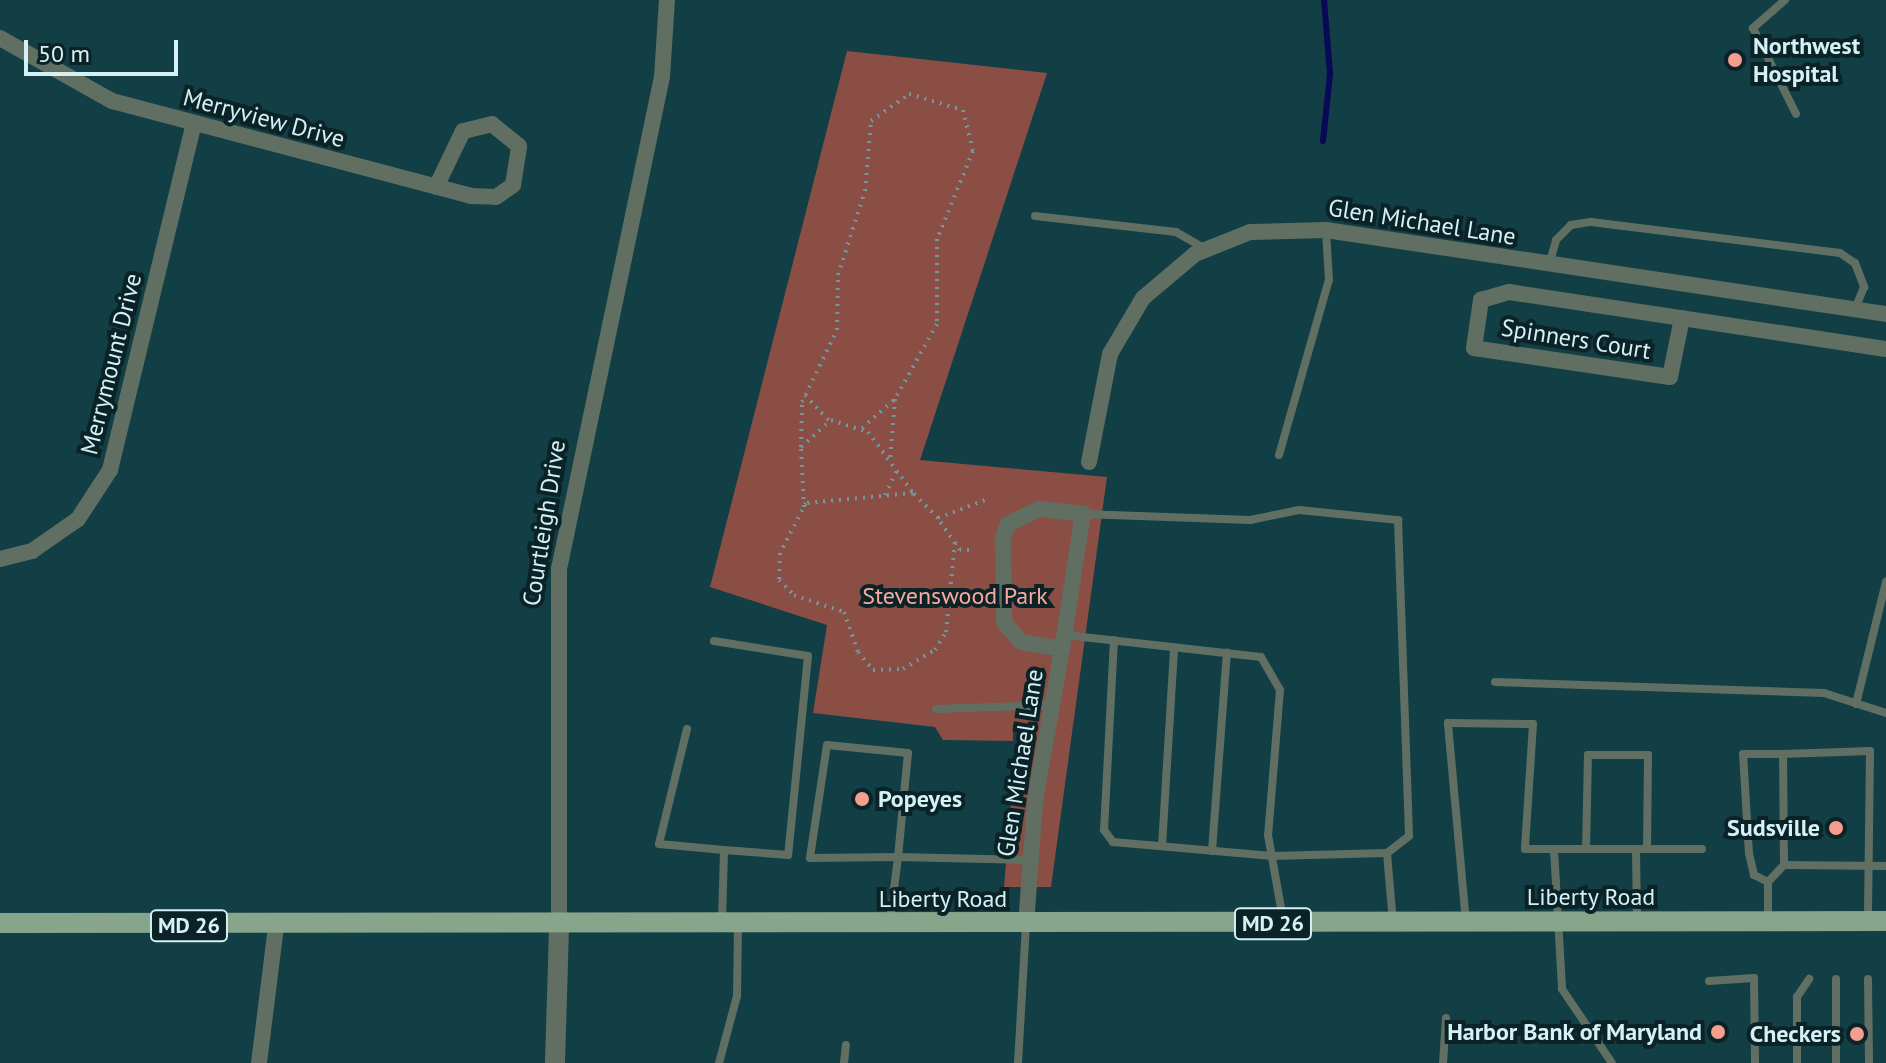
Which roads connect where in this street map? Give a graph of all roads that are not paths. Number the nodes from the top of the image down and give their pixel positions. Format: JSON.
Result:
{"nodes":[{"id":1,"x":667,"y":0,"type":"edge"},
{"id":2,"x":1785,"y":0,"type":"edge"},
{"id":3,"x":0,"y":38,"type":"edge"},
{"id":4,"x":1796,"y":114,"type":"dead end"},
{"id":5,"x":193,"y":126,"type":"junction"},
{"id":6,"x":436,"y":187,"type":"junction"},
{"id":7,"x":1035,"y":216,"type":"dead end"},
{"id":8,"x":1326,"y":230,"type":"junction"},
{"id":9,"x":1206,"y":249,"type":"junction"},
{"id":10,"x":1549,"y":267,"type":"junction"},
{"id":11,"x":1855,"y":310,"type":"junction"},
{"id":12,"x":1886,"y":314,"type":"edge"},
{"id":13,"x":1682,"y":318,"type":"junction"},
{"id":14,"x":1886,"y":349,"type":"edge"},
{"id":15,"x":1279,"y":455,"type":"dead end"},
{"id":16,"x":1089,"y":462,"type":"dead end"},
{"id":17,"x":1083,"y":514,"type":"junction"},
{"id":18,"x":0,"y":559,"type":"edge"},
{"id":19,"x":1886,"y":582,"type":"edge"},
{"id":20,"x":1114,"y":640,"type":"junction"},
{"id":21,"x":714,"y":641,"type":"dead end"},
{"id":22,"x":1064,"y":642,"type":"junction"},
{"id":23,"x":1174,"y":647,"type":"junction"},
{"id":24,"x":1227,"y":653,"type":"junction"},
{"id":25,"x":1495,"y":682,"type":"dead end"},
{"id":26,"x":1856,"y":704,"type":"junction"},
{"id":27,"x":1052,"y":705,"type":"junction"},
{"id":28,"x":936,"y":709,"type":"dead end"},
{"id":29,"x":1886,"y":713,"type":"edge"},
{"id":30,"x":687,"y":729,"type":"dead end"},
{"id":31,"x":1783,"y":754,"type":"junction"},
{"id":32,"x":1162,"y":846,"type":"junction"},
{"id":33,"x":1554,"y":849,"type":"junction"},
{"id":34,"x":1586,"y":849,"type":"junction"},
{"id":35,"x":1636,"y":849,"type":"junction"},
{"id":36,"x":1647,"y":849,"type":"junction"},
{"id":37,"x":1702,"y":849,"type":"dead end"},
{"id":38,"x":724,"y":850,"type":"junction"},
{"id":39,"x":1212,"y":851,"type":"junction"},
{"id":40,"x":1387,"y":853,"type":"junction"},
{"id":41,"x":1272,"y":856,"type":"junction"},
{"id":42,"x":898,"y":857,"type":"junction"},
{"id":43,"x":1028,"y":860,"type":"junction"},
{"id":44,"x":1784,"y":865,"type":"junction"},
{"id":45,"x":1874,"y":866,"type":"junction"},
{"id":46,"x":1886,"y":866,"type":"edge"},
{"id":47,"x":1768,"y":882,"type":"junction"},
{"id":48,"x":1637,"y":922,"type":"junction"},
{"id":49,"x":1768,"y":922,"type":"junction"},
{"id":50,"x":1877,"y":922,"type":"edge"},
{"id":51,"x":0,"y":923,"type":"edge"},
{"id":52,"x":1393,"y":923,"type":"junction"},
{"id":53,"x":1466,"y":923,"type":"junction"},
{"id":54,"x":1556,"y":923,"type":"junction"},
{"id":55,"x":1284,"y":924,"type":"junction"},
{"id":56,"x":890,"y":925,"type":"junction"},
{"id":57,"x":1026,"y":925,"type":"junction"},
{"id":58,"x":559,"y":926,"type":"junction"},
{"id":59,"x":730,"y":926,"type":"junction"},
{"id":60,"x":276,"y":927,"type":"junction"},
{"id":61,"x":1809,"y":979,"type":"dead end"},
{"id":62,"x":1836,"y":979,"type":"dead end"},
{"id":63,"x":1868,"y":979,"type":"dead end"},
{"id":64,"x":1709,"y":981,"type":"dead end"},
{"id":65,"x":1446,"y":1018,"type":"dead end"},
{"id":66,"x":846,"y":1045,"type":"dead end"},
{"id":67,"x":259,"y":1063,"type":"edge"},
{"id":68,"x":555,"y":1063,"type":"edge"},
{"id":69,"x":719,"y":1063,"type":"edge"},
{"id":70,"x":844,"y":1063,"type":"edge"},
{"id":71,"x":1018,"y":1063,"type":"edge"},
{"id":72,"x":1443,"y":1063,"type":"edge"},
{"id":73,"x":1612,"y":1063,"type":"edge"},
{"id":74,"x":1755,"y":1063,"type":"edge"},
{"id":75,"x":1797,"y":1063,"type":"edge"},
{"id":76,"x":1836,"y":1063,"type":"edge"},
{"id":77,"x":1869,"y":1063,"type":"edge"}],
"edges":[{"from":1,"to":58,"type":"street","name":"Courtleigh Drive"},
{"from":2,"to":4,"type":"lane"},
{"from":3,"to":5,"type":"street","name":"Merryview Drive"},
{"from":5,"to":6,"type":"street","name":"Merryview Drive"},
{"from":5,"to":18,"type":"street","name":"Merrymount Drive"},
{"from":6,"to":6,"type":"street","name":"Merryview Drive"},
{"from":7,"to":9,"type":"lane"},
{"from":8,"to":9,"type":"street","name":"Glen Michael Lane"},
{"from":8,"to":10,"type":"street","name":"Glen Michael Lane"},
{"from":8,"to":15,"type":"lane"},
{"from":9,"to":16,"type":"street","name":"Glen Michael Lane"},
{"from":10,"to":11,"type":"street","name":"Glen Michael Lane"},
{"from":10,"to":11,"type":"lane"},
{"from":11,"to":12,"type":"street","name":"Glen Michael Lane"},
{"from":13,"to":13,"type":"street","name":"Spinners Court"},
{"from":13,"to":14,"type":"street","name":"Spinners Court"},
{"from":17,"to":22,"type":"street","name":"Glen Michael Lane"},
{"from":17,"to":22,"type":"street"},
{"from":17,"to":40,"type":"lane"},
{"from":19,"to":26,"type":"lane"},
{"from":20,"to":22,"type":"lane"},
{"from":20,"to":23,"type":"lane"},
{"from":20,"to":32,"type":"lane"},
{"from":21,"to":38,"type":"lane"},
{"from":22,"to":27,"type":"street","name":"Glen Michael Lane"},
{"from":23,"to":24,"type":"lane"},
{"from":23,"to":32,"type":"lane"},
{"from":24,"to":39,"type":"lane"},
{"from":24,"to":41,"type":"lane"},
{"from":25,"to":26,"type":"lane"},
{"from":26,"to":29,"type":"lane"},
{"from":27,"to":28,"type":"lane"},
{"from":27,"to":43,"type":"street","name":"Glen Michael Lane"},
{"from":30,"to":38,"type":"lane"},
{"from":31,"to":44,"type":"lane"},
{"from":31,"to":45,"type":"lane"},
{"from":31,"to":47,"type":"lane"},
{"from":32,"to":39,"type":"lane"},
{"from":33,"to":34,"type":"lane"},
{"from":33,"to":53,"type":"lane"},
{"from":33,"to":54,"type":"lane"},
{"from":34,"to":35,"type":"lane"},
{"from":34,"to":36,"type":"lane"},
{"from":35,"to":36,"type":"lane"},
{"from":35,"to":48,"type":"lane"},
{"from":36,"to":37,"type":"lane"},
{"from":38,"to":59,"type":"lane"},
{"from":39,"to":41,"type":"lane"},
{"from":40,"to":41,"type":"lane"},
{"from":40,"to":52,"type":"lane"},
{"from":41,"to":55,"type":"lane"},
{"from":42,"to":42,"type":"lane"},
{"from":42,"to":43,"type":"lane"},
{"from":42,"to":56,"type":"lane"},
{"from":43,"to":57,"type":"street","name":"Glen Michael Lane"},
{"from":44,"to":45,"type":"lane"},
{"from":44,"to":47,"type":"lane"},
{"from":45,"to":46,"type":"lane"},
{"from":45,"to":50,"type":"lane"},
{"from":47,"to":49,"type":"lane"},
{"from":48,"to":49,"type":"main road","name":"Liberty Road","number":"MD 26"},
{"from":48,"to":54,"type":"main road","name":"Liberty Road","number":"MD 26"},
{"from":49,"to":50,"type":"main road","name":"Liberty Road","number":"MD 26"},
{"from":51,"to":60,"type":"main road","name":"Liberty Road","number":"MD 26"},
{"from":52,"to":53,"type":"main road","name":"Liberty Road","number":"MD 26"},
{"from":52,"to":55,"type":"main road","name":"Liberty Road","number":"MD 26"},
{"from":53,"to":54,"type":"main road","name":"Liberty Road","number":"MD 26"},
{"from":54,"to":73,"type":"lane"},
{"from":55,"to":57,"type":"main road","name":"Liberty Road","number":"MD 26"},
{"from":56,"to":57,"type":"main road","name":"Liberty Road","number":"MD 26"},
{"from":56,"to":59,"type":"main road","name":"Liberty Road","number":"MD 26"},
{"from":57,"to":71,"type":"lane"},
{"from":58,"to":59,"type":"main road","name":"Liberty Road","number":"MD 26"},
{"from":58,"to":60,"type":"main road","name":"Liberty Road","number":"MD 26"},
{"from":58,"to":68,"type":"street","name":"Courtleigh Drive"},
{"from":59,"to":69,"type":"lane"},
{"from":60,"to":67,"type":"street"},
{"from":61,"to":75,"type":"lane"},
{"from":62,"to":76,"type":"lane"},
{"from":63,"to":77,"type":"lane"},
{"from":64,"to":74,"type":"lane"},
{"from":65,"to":72,"type":"lane"},
{"from":66,"to":70,"type":"lane"}]}
